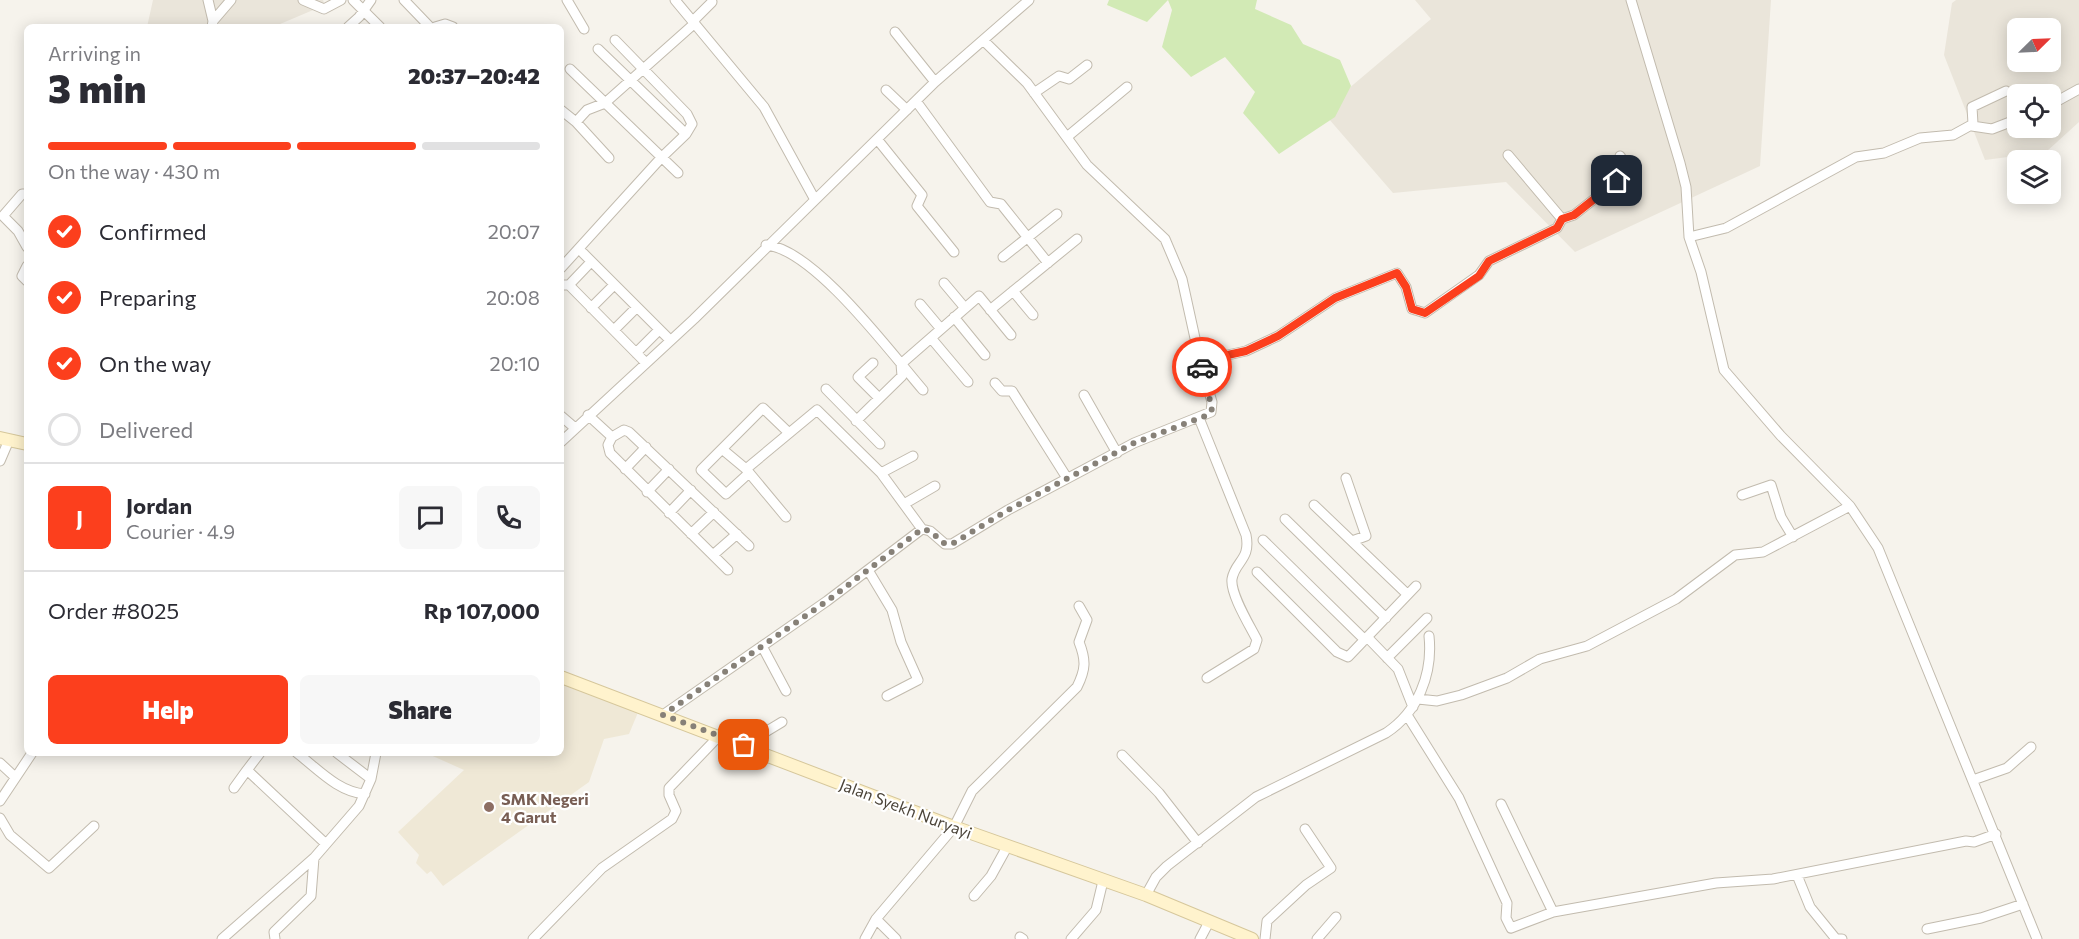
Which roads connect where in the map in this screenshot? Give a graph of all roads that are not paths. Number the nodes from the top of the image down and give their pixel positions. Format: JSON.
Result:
{"nodes":[{"id":1,"x":208,"y":0,"type":"edge"},
{"id":2,"x":231,"y":0,"type":"edge"},
{"id":3,"x":303,"y":0,"type":"edge"},
{"id":4,"x":340,"y":0,"type":"edge"},
{"id":5,"x":353,"y":0,"type":"edge"},
{"id":6,"x":371,"y":0,"type":"edge"},
{"id":7,"x":404,"y":0,"type":"edge"},
{"id":8,"x":567,"y":0,"type":"edge"},
{"id":9,"x":675,"y":0,"type":"edge"},
{"id":10,"x":1029,"y":0,"type":"edge"},
{"id":11,"x":1631,"y":0,"type":"edge"},
{"id":12,"x":712,"y":2,"type":"dead end"},
{"id":13,"x":364,"y":11,"type":"junction"},
{"id":14,"x":694,"y":22,"type":"junction"},
{"id":15,"x":210,"y":24,"type":"edge"},
{"id":16,"x":211,"y":24,"type":"edge"},
{"id":17,"x":351,"y":24,"type":"edge"},
{"id":18,"x":377,"y":24,"type":"edge"},
{"id":19,"x":427,"y":24,"type":"edge"},
{"id":20,"x":585,"y":29,"type":"dead end"},
{"id":21,"x":895,"y":32,"type":"dead end"},
{"id":22,"x":615,"y":40,"type":"dead end"},
{"id":23,"x":984,"y":41,"type":"junction"},
{"id":24,"x":598,"y":49,"type":"dead end"},
{"id":25,"x":1087,"y":64,"type":"dead end"},
{"id":26,"x":641,"y":68,"type":"junction"},
{"id":27,"x":570,"y":69,"type":"dead end"},
{"id":28,"x":630,"y":78,"type":"junction"},
{"id":29,"x":935,"y":82,"type":"junction"},
{"id":30,"x":1127,"y":87,"type":"dead end"},
{"id":31,"x":2079,"y":89,"type":"edge"},
{"id":32,"x":886,"y":90,"type":"dead end"},
{"id":33,"x":2006,"y":91,"type":"dead end"},
{"id":34,"x":1034,"y":93,"type":"junction"},
{"id":35,"x":2061,"y":99,"type":"edge"},
{"id":36,"x":916,"y":101,"type":"junction"},
{"id":37,"x":605,"y":103,"type":"junction"},
{"id":38,"x":907,"y":110,"type":"junction"},
{"id":39,"x":564,"y":112,"type":"edge"},
{"id":40,"x":576,"y":122,"type":"junction"},
{"id":41,"x":2007,"y":124,"type":"edge"},
{"id":42,"x":1972,"y":126,"type":"junction"},
{"id":43,"x":686,"y":134,"type":"junction"},
{"id":44,"x":1066,"y":137,"type":"junction"},
{"id":45,"x":877,"y":139,"type":"junction"},
{"id":46,"x":1508,"y":155,"type":"dead end"},
{"id":47,"x":1620,"y":156,"type":"dead end"},
{"id":48,"x":609,"y":158,"type":"dead end"},
{"id":49,"x":661,"y":158,"type":"junction"},
{"id":50,"x":678,"y":174,"type":"dead end"},
{"id":51,"x":24,"y":194,"type":"edge"},
{"id":52,"x":814,"y":198,"type":"junction"},
{"id":53,"x":1057,"y":214,"type":"dead end"},
{"id":54,"x":1562,"y":219,"type":"junction"},
{"id":55,"x":1689,"y":237,"type":"junction"},
{"id":56,"x":1028,"y":238,"type":"junction"},
{"id":57,"x":1077,"y":239,"type":"dead end"},
{"id":58,"x":24,"y":242,"type":"edge"},
{"id":59,"x":766,"y":245,"type":"junction"},
{"id":60,"x":954,"y":252,"type":"dead end"},
{"id":61,"x":583,"y":253,"type":"dead end"},
{"id":62,"x":1003,"y":257,"type":"dead end"},
{"id":63,"x":590,"y":263,"type":"dead end"},
{"id":64,"x":1048,"y":263,"type":"junction"},
{"id":65,"x":564,"y":265,"type":"edge"},
{"id":66,"x":944,"y":283,"type":"dead end"},
{"id":67,"x":565,"y":285,"type":"edge"},
{"id":68,"x":613,"y":286,"type":"dead end"},
{"id":69,"x":1013,"y":291,"type":"junction"},
{"id":70,"x":920,"y":304,"type":"dead end"},
{"id":71,"x":591,"y":308,"type":"junction"},
{"id":72,"x":636,"y":308,"type":"dead end"},
{"id":73,"x":964,"y":308,"type":"junction"},
{"id":74,"x":990,"y":310,"type":"junction"},
{"id":75,"x":1033,"y":315,"type":"dead end"},
{"id":76,"x":954,"y":317,"type":"junction"},
{"id":77,"x":941,"y":328,"type":"junction"},
{"id":78,"x":614,"y":330,"type":"junction"},
{"id":79,"x":658,"y":331,"type":"dead end"},
{"id":80,"x":1011,"y":335,"type":"dead end"},
{"id":81,"x":931,"y":338,"type":"junction"},
{"id":82,"x":670,"y":340,"type":"junction"},
{"id":83,"x":636,"y":353,"type":"junction"},
{"id":84,"x":986,"y":355,"type":"dead end"},
{"id":85,"x":1200,"y":361,"type":"junction"},
{"id":86,"x":646,"y":363,"type":"junction"},
{"id":87,"x":873,"y":363,"type":"dead end"},
{"id":88,"x":900,"y":364,"type":"junction"},
{"id":89,"x":968,"y":382,"type":"dead end"},
{"id":90,"x":995,"y":383,"type":"dead end"},
{"id":91,"x":826,"y":389,"type":"dead end"},
{"id":92,"x":923,"y":390,"type":"dead end"},
{"id":93,"x":1084,"y":395,"type":"dead end"},
{"id":94,"x":879,"y":398,"type":"junction"},
{"id":95,"x":588,"y":415,"type":"junction"},
{"id":96,"x":1199,"y":418,"type":"junction"},
{"id":97,"x":564,"y":419,"type":"edge"},
{"id":98,"x":856,"y":420,"type":"junction"},
{"id":99,"x":575,"y":428,"type":"junction"},
{"id":100,"x":788,"y":432,"type":"junction"},
{"id":101,"x":612,"y":437,"type":"junction"},
{"id":102,"x":4,"y":439,"type":"edge"},
{"id":103,"x":564,"y":439,"type":"edge"},
{"id":104,"x":24,"y":443,"type":"edge"},
{"id":105,"x":880,"y":444,"type":"dead end"},
{"id":106,"x":646,"y":447,"type":"junction"},
{"id":107,"x":722,"y":449,"type":"junction"},
{"id":108,"x":1117,"y":453,"type":"junction"},
{"id":109,"x":913,"y":456,"type":"dead end"},
{"id":110,"x":0,"y":461,"type":"edge"},
{"id":111,"x":625,"y":469,"type":"junction"},
{"id":112,"x":669,"y":469,"type":"junction"},
{"id":113,"x":747,"y":471,"type":"junction"},
{"id":114,"x":881,"y":473,"type":"junction"},
{"id":115,"x":1067,"y":478,"type":"junction"},
{"id":116,"x":1346,"y":478,"type":"dead end"},
{"id":117,"x":935,"y":486,"type":"dead end"},
{"id":118,"x":691,"y":490,"type":"junction"},
{"id":119,"x":647,"y":492,"type":"junction"},
{"id":120,"x":1742,"y":495,"type":"dead end"},
{"id":121,"x":904,"y":504,"type":"junction"},
{"id":122,"x":1314,"y":505,"type":"dead end"},
{"id":123,"x":1850,"y":506,"type":"junction"},
{"id":124,"x":714,"y":512,"type":"junction"},
{"id":125,"x":669,"y":513,"type":"junction"},
{"id":126,"x":786,"y":518,"type":"dead end"},
{"id":127,"x":1285,"y":519,"type":"dead end"},
{"id":128,"x":922,"y":529,"type":"junction"},
{"id":129,"x":691,"y":534,"type":"junction"},
{"id":130,"x":737,"y":534,"type":"junction"},
{"id":131,"x":1793,"y":537,"type":"junction"},
{"id":132,"x":1263,"y":540,"type":"dead end"},
{"id":133,"x":1352,"y":541,"type":"junction"},
{"id":134,"x":749,"y":546,"type":"dead end"},
{"id":135,"x":713,"y":555,"type":"junction"},
{"id":136,"x":728,"y":570,"type":"dead end"},
{"id":137,"x":868,"y":570,"type":"junction"},
{"id":138,"x":1257,"y":572,"type":"dead end"},
{"id":139,"x":1416,"y":586,"type":"dead end"},
{"id":140,"x":1407,"y":594,"type":"junction"},
{"id":141,"x":1079,"y":606,"type":"dead end"},
{"id":142,"x":1386,"y":618,"type":"junction"},
{"id":143,"x":1427,"y":618,"type":"dead end"},
{"id":144,"x":1429,"y":636,"type":"dead end"},
{"id":145,"x":1367,"y":639,"type":"junction"},
{"id":146,"x":762,"y":646,"type":"junction"},
{"id":147,"x":1387,"y":658,"type":"junction"},
{"id":148,"x":564,"y":678,"type":"edge"},
{"id":149,"x":1207,"y":678,"type":"dead end"},
{"id":150,"x":786,"y":691,"type":"dead end"},
{"id":151,"x":887,"y":696,"type":"dead end"},
{"id":152,"x":1413,"y":707,"type":"junction"},
{"id":153,"x":663,"y":715,"type":"junction"},
{"id":154,"x":782,"y":722,"type":"dead end"},
{"id":155,"x":720,"y":736,"type":"junction"},
{"id":156,"x":744,"y":745,"type":"junction"},
{"id":157,"x":2031,"y":747,"type":"dead end"},
{"id":158,"x":1122,"y":755,"type":"dead end"},
{"id":159,"x":30,"y":756,"type":"edge"},
{"id":160,"x":258,"y":756,"type":"edge"},
{"id":161,"x":301,"y":756,"type":"edge"},
{"id":162,"x":341,"y":756,"type":"edge"},
{"id":163,"x":376,"y":756,"type":"edge"},
{"id":164,"x":0,"y":763,"type":"edge"},
{"id":165,"x":247,"y":770,"type":"junction"},
{"id":166,"x":15,"y":777,"type":"junction"},
{"id":167,"x":372,"y":779,"type":"junction"},
{"id":168,"x":1973,"y":780,"type":"junction"},
{"id":169,"x":234,"y":788,"type":"dead end"},
{"id":170,"x":365,"y":794,"type":"junction"},
{"id":171,"x":0,"y":801,"type":"edge"},
{"id":172,"x":1501,"y":804,"type":"dead end"},
{"id":173,"x":0,"y":818,"type":"edge"},
{"id":174,"x":94,"y":826,"type":"dead end"},
{"id":175,"x":954,"y":827,"type":"junction"},
{"id":176,"x":1305,"y":830,"type":"dead end"},
{"id":177,"x":1996,"y":834,"type":"junction"},
{"id":178,"x":1198,"y":843,"type":"junction"},
{"id":179,"x":326,"y":844,"type":"junction"},
{"id":180,"x":1007,"y":847,"type":"junction"},
{"id":181,"x":314,"y":858,"type":"junction"},
{"id":182,"x":1797,"y":875,"type":"junction"},
{"id":183,"x":1103,"y":881,"type":"junction"},
{"id":184,"x":1146,"y":895,"type":"junction"},
{"id":185,"x":974,"y":896,"type":"dead end"},
{"id":186,"x":2023,"y":904,"type":"junction"},
{"id":187,"x":1553,"y":912,"type":"junction"},
{"id":188,"x":1336,"y":917,"type":"dead end"},
{"id":189,"x":876,"y":920,"type":"junction"},
{"id":190,"x":1209,"y":922,"type":"junction"},
{"id":191,"x":1511,"y":928,"type":"junction"},
{"id":192,"x":1927,"y":929,"type":"dead end"},
{"id":193,"x":1508,"y":938,"type":"edge"},
{"id":194,"x":222,"y":939,"type":"edge"},
{"id":195,"x":275,"y":939,"type":"edge"},
{"id":196,"x":533,"y":939,"type":"edge"},
{"id":197,"x":865,"y":939,"type":"edge"},
{"id":198,"x":896,"y":939,"type":"edge"},
{"id":199,"x":1071,"y":939,"type":"edge"},
{"id":200,"x":1200,"y":939,"type":"edge"},
{"id":201,"x":1252,"y":939,"type":"edge"},
{"id":202,"x":1265,"y":939,"type":"edge"},
{"id":203,"x":1317,"y":939,"type":"edge"},
{"id":204,"x":1842,"y":939,"type":"edge"},
{"id":205,"x":2037,"y":939,"type":"edge"}],
"edges":[{"from":1,"to":15,"type":"street"},
{"from":2,"to":16,"type":"street"},
{"from":3,"to":4,"type":"street"},
{"from":5,"to":13,"type":"street"},
{"from":6,"to":13,"type":"street"},
{"from":7,"to":19,"type":"street"},
{"from":8,"to":20,"type":"street"},
{"from":9,"to":14,"type":"street"},
{"from":10,"to":23,"type":"street"},
{"from":11,"to":55,"type":"street"},
{"from":12,"to":14,"type":"street"},
{"from":13,"to":17,"type":"street"},
{"from":13,"to":18,"type":"street"},
{"from":14,"to":26,"type":"street"},
{"from":14,"to":52,"type":"street"},
{"from":21,"to":29,"type":"street"},
{"from":22,"to":26,"type":"street"},
{"from":23,"to":29,"type":"street"},
{"from":23,"to":34,"type":"street"},
{"from":24,"to":28,"type":"street"},
{"from":25,"to":34,"type":"street"},
{"from":26,"to":28,"type":"street"},
{"from":26,"to":43,"type":"street"},
{"from":27,"to":37,"type":"street"},
{"from":28,"to":37,"type":"street"},
{"from":28,"to":43,"type":"street"},
{"from":29,"to":36,"type":"street"},
{"from":30,"to":44,"type":"street"},
{"from":31,"to":35,"type":"street"},
{"from":32,"to":38,"type":"street"},
{"from":33,"to":42,"type":"street"},
{"from":34,"to":44,"type":"street"},
{"from":36,"to":38,"type":"street"},
{"from":36,"to":56,"type":"street"},
{"from":37,"to":40,"type":"street"},
{"from":37,"to":49,"type":"street"},
{"from":38,"to":45,"type":"street"},
{"from":39,"to":40,"type":"street"},
{"from":40,"to":48,"type":"street"},
{"from":41,"to":42,"type":"street"},
{"from":42,"to":55,"type":"street"},
{"from":43,"to":49,"type":"street"},
{"from":44,"to":85,"type":"street"},
{"from":45,"to":52,"type":"street"},
{"from":45,"to":60,"type":"street"},
{"from":46,"to":54,"type":"street"},
{"from":47,"to":54,"type":"street"},
{"from":49,"to":50,"type":"street"},
{"from":49,"to":65,"type":"street"},
{"from":51,"to":58,"type":"street"},
{"from":52,"to":59,"type":"street"},
{"from":53,"to":56,"type":"street"},
{"from":54,"to":85,"type":"street"},
{"from":55,"to":123,"type":"street"},
{"from":56,"to":62,"type":"street"},
{"from":56,"to":64,"type":"street"},
{"from":57,"to":64,"type":"street"},
{"from":59,"to":82,"type":"street"},
{"from":59,"to":88,"type":"street"},
{"from":61,"to":82,"type":"street"},
{"from":63,"to":67,"type":"street"},
{"from":64,"to":69,"type":"street"},
{"from":66,"to":73,"type":"street"},
{"from":67,"to":71,"type":"street"},
{"from":68,"to":71,"type":"street"},
{"from":69,"to":74,"type":"street"},
{"from":69,"to":75,"type":"street"},
{"from":70,"to":77,"type":"street"},
{"from":71,"to":78,"type":"street"},
{"from":72,"to":78,"type":"street"},
{"from":73,"to":74,"type":"street"},
{"from":73,"to":76,"type":"street"},
{"from":74,"to":80,"type":"street"},
{"from":76,"to":77,"type":"street"},
{"from":76,"to":84,"type":"street"},
{"from":77,"to":81,"type":"street"},
{"from":78,"to":83,"type":"street"},
{"from":79,"to":83,"type":"street"},
{"from":81,"to":88,"type":"street"},
{"from":81,"to":89,"type":"street"},
{"from":82,"to":86,"type":"street"},
{"from":83,"to":86,"type":"street"},
{"from":85,"to":96,"type":"street"},
{"from":86,"to":95,"type":"street"},
{"from":87,"to":94,"type":"street"},
{"from":88,"to":92,"type":"street"},
{"from":88,"to":94,"type":"street"},
{"from":90,"to":115,"type":"street"},
{"from":91,"to":98,"type":"street"},
{"from":93,"to":108,"type":"street"},
{"from":94,"to":98,"type":"street"},
{"from":95,"to":99,"type":"street"},
{"from":95,"to":101,"type":"street"},
{"from":96,"to":108,"type":"street"},
{"from":96,"to":149,"type":"street"},
{"from":97,"to":99,"type":"street"},
{"from":98,"to":105,"type":"street"},
{"from":99,"to":103,"type":"street"},
{"from":100,"to":107,"type":"street"},
{"from":100,"to":113,"type":"street"},
{"from":100,"to":114,"type":"street"},
{"from":101,"to":106,"type":"street"},
{"from":101,"to":111,"type":"street"},
{"from":102,"to":104,"type":"main road"},
{"from":102,"to":110,"type":"street"},
{"from":106,"to":111,"type":"street"},
{"from":106,"to":112,"type":"street"},
{"from":107,"to":113,"type":"street"},
{"from":107,"to":113,"type":"street"},
{"from":108,"to":115,"type":"street"},
{"from":109,"to":114,"type":"street"},
{"from":111,"to":119,"type":"street"},
{"from":112,"to":118,"type":"street"},
{"from":112,"to":119,"type":"street"},
{"from":113,"to":126,"type":"street"},
{"from":114,"to":121,"type":"street"},
{"from":115,"to":128,"type":"street"},
{"from":116,"to":133,"type":"street"},
{"from":117,"to":121,"type":"street"},
{"from":118,"to":124,"type":"street"},
{"from":118,"to":125,"type":"street"},
{"from":119,"to":125,"type":"street"},
{"from":120,"to":131,"type":"street"},
{"from":121,"to":128,"type":"street"},
{"from":122,"to":133,"type":"street"},
{"from":123,"to":131,"type":"street"},
{"from":123,"to":168,"type":"street"},
{"from":124,"to":129,"type":"street"},
{"from":124,"to":130,"type":"street"},
{"from":125,"to":129,"type":"street"},
{"from":127,"to":142,"type":"street"},
{"from":128,"to":137,"type":"street"},
{"from":129,"to":135,"type":"street"},
{"from":130,"to":134,"type":"street"},
{"from":130,"to":135,"type":"street"},
{"from":131,"to":152,"type":"street"},
{"from":132,"to":145,"type":"street"},
{"from":133,"to":140,"type":"street"},
{"from":135,"to":136,"type":"street"},
{"from":137,"to":146,"type":"street"},
{"from":137,"to":151,"type":"street"},
{"from":138,"to":145,"type":"street"},
{"from":139,"to":140,"type":"street"},
{"from":140,"to":142,"type":"street"},
{"from":141,"to":175,"type":"street"},
{"from":142,"to":145,"type":"street"},
{"from":143,"to":147,"type":"street"},
{"from":144,"to":152,"type":"street"},
{"from":145,"to":147,"type":"street"},
{"from":146,"to":150,"type":"street"},
{"from":146,"to":153,"type":"street"},
{"from":147,"to":152,"type":"street"},
{"from":148,"to":153,"type":"main road","name":"Jalan Syekh Nuryayi"},
{"from":152,"to":178,"type":"street"},
{"from":152,"to":191,"type":"street"},
{"from":153,"to":155,"type":"main road","name":"Jalan Syekh Nuryayi"},
{"from":154,"to":156,"type":"street"},
{"from":155,"to":156,"type":"main road","name":"Jalan Syekh Nuryayi"},
{"from":155,"to":196,"type":"street"},
{"from":156,"to":175,"type":"main road","name":"Jalan Syekh Nuryayi"},
{"from":157,"to":168,"type":"street"},
{"from":158,"to":178,"type":"street"},
{"from":159,"to":166,"type":"street"},
{"from":160,"to":165,"type":"street"},
{"from":161,"to":170,"type":"street"},
{"from":162,"to":167,"type":"street"},
{"from":163,"to":167,"type":"street"},
{"from":164,"to":166,"type":"street"},
{"from":165,"to":169,"type":"street"},
{"from":165,"to":179,"type":"street"},
{"from":166,"to":171,"type":"street"},
{"from":167,"to":170,"type":"street"},
{"from":168,"to":177,"type":"street"},
{"from":170,"to":179,"type":"street"},
{"from":172,"to":187,"type":"street"},
{"from":173,"to":174,"type":"street"},
{"from":175,"to":180,"type":"main road","name":"Jalan Syekh Nuryayi"},
{"from":175,"to":189,"type":"street"},
{"from":176,"to":202,"type":"street"},
{"from":177,"to":182,"type":"street"},
{"from":177,"to":186,"type":"street"},
{"from":178,"to":184,"type":"street"},
{"from":179,"to":181,"type":"street"},
{"from":180,"to":183,"type":"main road","name":"Jalan Syekh Nuryayi"},
{"from":180,"to":185,"type":"street"},
{"from":181,"to":194,"type":"street"},
{"from":181,"to":195,"type":"street"},
{"from":182,"to":187,"type":"street"},
{"from":182,"to":204,"type":"street"},
{"from":183,"to":184,"type":"main road","name":"Jalan Syekh Nuryayi"},
{"from":183,"to":199,"type":"street"},
{"from":184,"to":190,"type":"main road","name":"Jalan Syekh Nuryayi"},
{"from":186,"to":192,"type":"street"},
{"from":186,"to":205,"type":"street"},
{"from":187,"to":191,"type":"street"},
{"from":188,"to":203,"type":"street"},
{"from":189,"to":197,"type":"street"},
{"from":189,"to":198,"type":"street"},
{"from":190,"to":200,"type":"street"},
{"from":190,"to":201,"type":"main road","name":"Jalan Syekh Nuryayi"},
{"from":191,"to":193,"type":"street"}]}
